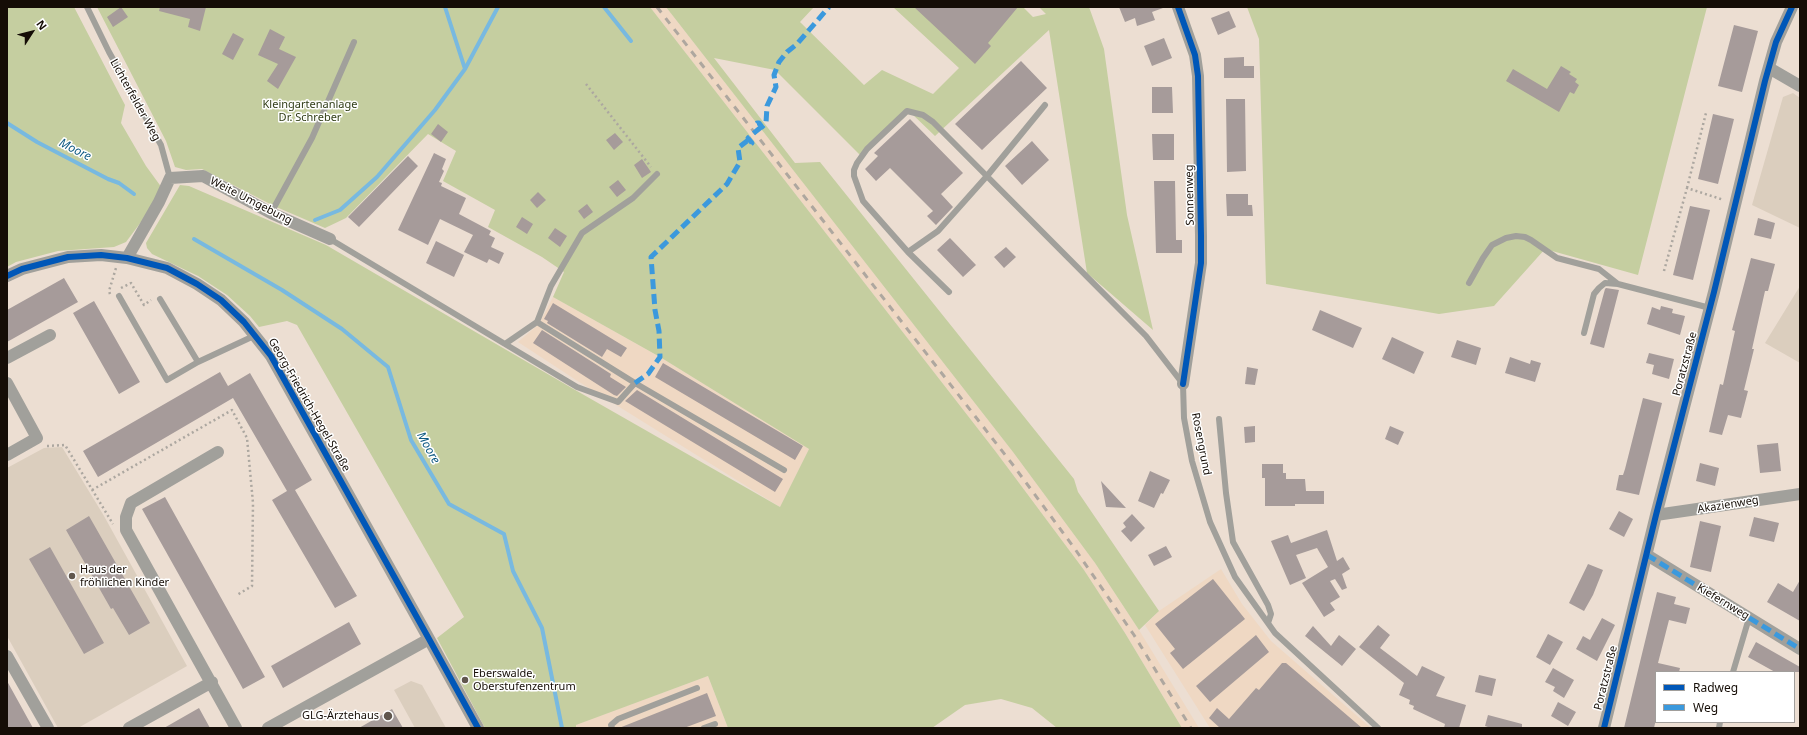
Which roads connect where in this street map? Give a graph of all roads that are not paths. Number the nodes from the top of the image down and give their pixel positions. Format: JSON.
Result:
{"nodes":[{"id":1,"x":87,"y":7,"type":"edge"},
{"id":2,"x":1178,"y":7,"type":"edge"},
{"id":3,"x":1792,"y":7,"type":"edge"},
{"id":4,"x":354,"y":42,"type":"dead end"},
{"id":5,"x":1769,"y":68,"type":"junction"},
{"id":6,"x":1800,"y":86,"type":"edge"},
{"id":7,"x":1045,"y":105,"type":"dead end"},
{"id":8,"x":657,"y":174,"type":"road end"},
{"id":9,"x":987,"y":176,"type":"junction"},
{"id":10,"x":170,"y":178,"type":"junction"},
{"id":11,"x":271,"y":213,"type":"junction"},
{"id":12,"x":330,"y":239,"type":"joint"},
{"id":13,"x":908,"y":252,"type":"junction"},
{"id":14,"x":122,"y":257,"type":"junction"},
{"id":15,"x":7,"y":276,"type":"edge"},
{"id":16,"x":1469,"y":283,"type":"dead end"},
{"id":17,"x":1618,"y":284,"type":"junction"},
{"id":18,"x":949,"y":292,"type":"dead end"},
{"id":19,"x":119,"y":296,"type":"road end"},
{"id":20,"x":157,"y":299,"type":"road end"},
{"id":21,"x":1710,"y":308,"type":"junction"},
{"id":22,"x":537,"y":322,"type":"junction"},
{"id":23,"x":1584,"y":333,"type":"dead end"},
{"id":24,"x":50,"y":335,"type":"dead end"},
{"id":25,"x":256,"y":335,"type":"junction"},
{"id":26,"x":505,"y":344,"type":"junction"},
{"id":27,"x":7,"y":358,"type":"edge"},
{"id":28,"x":198,"y":362,"type":"junction"},
{"id":29,"x":7,"y":383,"type":"edge"},
{"id":30,"x":635,"y":383,"type":"junction"},
{"id":31,"x":1183,"y":384,"type":"junction"},
{"id":32,"x":1219,"y":419,"type":"dead end"},
{"id":33,"x":218,"y":452,"type":"dead end"},
{"id":34,"x":7,"y":455,"type":"edge"},
{"id":35,"x":784,"y":470,"type":"dead end"},
{"id":36,"x":1800,"y":494,"type":"edge"},
{"id":37,"x":1656,"y":516,"type":"junction"},
{"id":38,"x":1647,"y":555,"type":"junction"},
{"id":39,"x":1749,"y":618,"type":"junction"},
{"id":40,"x":1268,"y":623,"type":"junction"},
{"id":41,"x":430,"y":638,"type":"junction"},
{"id":42,"x":1800,"y":649,"type":"edge"},
{"id":43,"x":7,"y":656,"type":"edge"},
{"id":44,"x":1733,"y":671,"type":"edge"},
{"id":45,"x":212,"y":682,"type":"junction"},
{"id":46,"x":696,"y":688,"type":"dead end"},
{"id":47,"x":715,"y":724,"type":"dead end"},
{"id":48,"x":48,"y":728,"type":"edge"},
{"id":49,"x":129,"y":728,"type":"edge"},
{"id":50,"x":236,"y":728,"type":"edge"},
{"id":51,"x":268,"y":728,"type":"edge"},
{"id":52,"x":478,"y":728,"type":"edge"},
{"id":53,"x":612,"y":728,"type":"edge"},
{"id":54,"x":704,"y":728,"type":"edge"},
{"id":55,"x":1378,"y":728,"type":"edge"},
{"id":56,"x":1604,"y":728,"type":"edge"}],
"edges":[{"from":1,"to":10,"type":"lane","name":"Lichterfelder Weg"},
{"from":2,"to":31,"type":"street","name":"Sonnenweg"},
{"from":3,"to":5,"type":"street","name":"Poratzstraße"},
{"from":4,"to":11,"type":"lane"},
{"from":5,"to":6,"type":"street"},
{"from":5,"to":21,"type":"street","name":"Poratzstraße"},
{"from":7,"to":9,"type":"lane"},
{"from":8,"to":22,"type":"lane"},
{"from":9,"to":13,"type":"lane"},
{"from":9,"to":13,"type":"lane"},
{"from":9,"to":31,"type":"lane"},
{"from":10,"to":11,"type":"street","name":"Weite Umgebung"},
{"from":10,"to":14,"type":"street"},
{"from":11,"to":12,"type":"street","name":"Weite Umgebung"},
{"from":12,"to":26,"type":"lane"},
{"from":13,"to":18,"type":"lane"},
{"from":14,"to":15,"type":"street","name":"Georg-Friedrich-Hegel-Straße"},
{"from":14,"to":25,"type":"street","name":"Georg-Friedrich-Hegel-Straße"},
{"from":16,"to":17,"type":"lane"},
{"from":17,"to":21,"type":"lane"},
{"from":17,"to":23,"type":"lane"},
{"from":19,"to":28,"type":"lane"},
{"from":20,"to":28,"type":"lane"},
{"from":21,"to":37,"type":"street","name":"Poratzstraße"},
{"from":22,"to":26,"type":"lane"},
{"from":22,"to":30,"type":"lane"},
{"from":24,"to":27,"type":"street"},
{"from":25,"to":28,"type":"lane"},
{"from":25,"to":41,"type":"street","name":"Georg-Friedrich-Hegel-Straße"},
{"from":26,"to":30,"type":"lane"},
{"from":29,"to":34,"type":"street"},
{"from":30,"to":35,"type":"lane"},
{"from":31,"to":40,"type":"lane","name":"Rosengrund"},
{"from":32,"to":40,"type":"lane"},
{"from":33,"to":45,"type":"street"},
{"from":36,"to":37,"type":"street","name":"Akazienweg"},
{"from":37,"to":38,"type":"street","name":"Poratzstraße"},
{"from":38,"to":39,"type":"street","name":"Kiefernweg"},
{"from":38,"to":56,"type":"street","name":"Poratzstraße"},
{"from":39,"to":42,"type":"street","name":"Kiefernweg"},
{"from":39,"to":44,"type":"lane"},
{"from":40,"to":55,"type":"lane","name":"Rosengrund"},
{"from":41,"to":51,"type":"street"},
{"from":41,"to":52,"type":"street","name":"Georg-Friedrich-Hegel-Straße"},
{"from":43,"to":48,"type":"street"},
{"from":45,"to":49,"type":"street"},
{"from":45,"to":50,"type":"street"},
{"from":46,"to":53,"type":"lane"},
{"from":47,"to":54,"type":"lane"}]}
